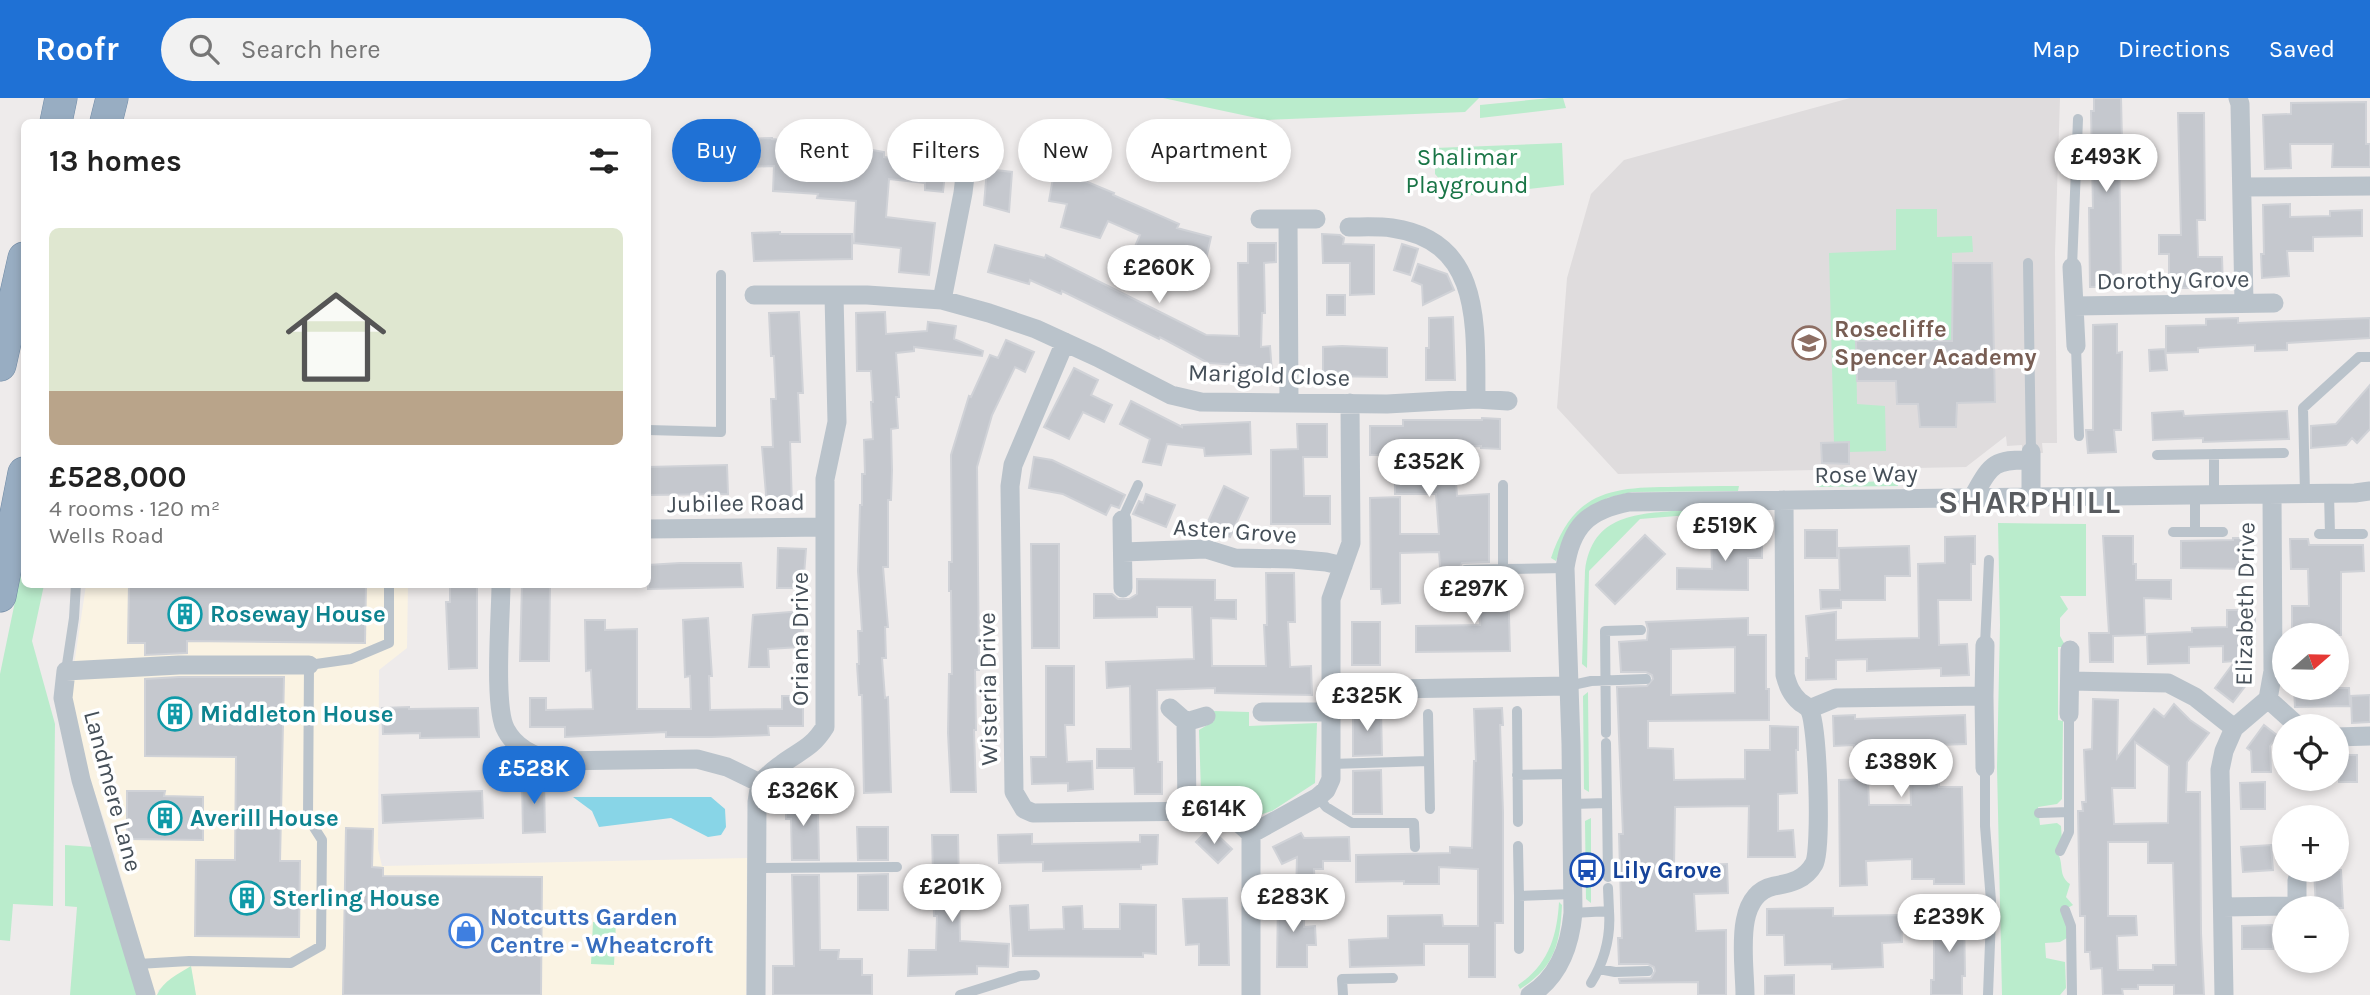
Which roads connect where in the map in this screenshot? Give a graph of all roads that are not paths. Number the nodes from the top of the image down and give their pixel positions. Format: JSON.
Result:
{"nodes":[{"id":1,"x":61,"y":98,"type":"edge"},
{"id":2,"x":112,"y":98,"type":"edge"},
{"id":3,"x":2238,"y":98,"type":"edge"},
{"id":4,"x":57,"y":119,"type":"edge"},
{"id":5,"x":107,"y":119,"type":"edge"},
{"id":6,"x":2078,"y":119,"type":"dead end"},
{"id":7,"x":964,"y":182,"type":"edge"},
{"id":8,"x":2370,"y":186,"type":"edge"},
{"id":9,"x":2242,"y":187,"type":"junction"},
{"id":10,"x":1260,"y":219,"type":"dead end"},
{"id":11,"x":1288,"y":219,"type":"junction"},
{"id":12,"x":1317,"y":219,"type":"dead end"},
{"id":13,"x":1349,"y":227,"type":"dead end"},
{"id":14,"x":2028,"y":263,"type":"dead end"},
{"id":15,"x":2072,"y":267,"type":"joint"},
{"id":16,"x":21,"y":271,"type":"edge"},
{"id":17,"x":721,"y":275,"type":"dead end"},
{"id":18,"x":754,"y":295,"type":"dead end"},
{"id":19,"x":834,"y":295,"type":"junction"},
{"id":20,"x":942,"y":300,"type":"junction"},
{"id":21,"x":2244,"y":303,"type":"junction"},
{"id":22,"x":2274,"y":303,"type":"dead end"},
{"id":23,"x":2074,"y":306,"type":"junction"},
{"id":24,"x":1065,"y":342,"type":"junction"},
{"id":25,"x":2076,"y":346,"type":"joint"},
{"id":26,"x":2370,"y":357,"type":"edge"},
{"id":27,"x":0,"y":365,"type":"edge"},
{"id":28,"x":1476,"y":399,"type":"junction"},
{"id":29,"x":1508,"y":401,"type":"dead end"},
{"id":30,"x":1289,"y":403,"type":"junction"},
{"id":31,"x":1350,"y":403,"type":"junction"},
{"id":32,"x":651,"y":430,"type":"edge"},
{"id":33,"x":2079,"y":436,"type":"dead end"},
{"id":34,"x":2284,"y":453,"type":"dead end"},
{"id":35,"x":2214,"y":454,"type":"junction"},
{"id":36,"x":2157,"y":455,"type":"dead end"},
{"id":37,"x":2031,"y":456,"type":"junction"},
{"id":38,"x":1138,"y":485,"type":"dead end"},
{"id":39,"x":1503,"y":485,"type":"dead end"},
{"id":40,"x":21,"y":488,"type":"edge"},
{"id":41,"x":2370,"y":491,"type":"edge"},
{"id":42,"x":2305,"y":493,"type":"junction"},
{"id":43,"x":2329,"y":493,"type":"junction"},
{"id":44,"x":2272,"y":494,"type":"junction"},
{"id":45,"x":2205,"y":495,"type":"junction"},
{"id":46,"x":2031,"y":497,"type":"junction"},
{"id":47,"x":1972,"y":498,"type":"junction"},
{"id":48,"x":1784,"y":500,"type":"junction"},
{"id":49,"x":1122,"y":520,"type":"joint"},
{"id":50,"x":825,"y":527,"type":"junction"},
{"id":51,"x":651,"y":528,"type":"edge"},
{"id":52,"x":2173,"y":532,"type":"dead end"},
{"id":53,"x":2195,"y":532,"type":"junction"},
{"id":54,"x":2223,"y":532,"type":"dead end"},
{"id":55,"x":2363,"y":534,"type":"dead end"},
{"id":56,"x":1123,"y":552,"type":"junction"},
{"id":57,"x":1989,"y":560,"type":"dead end"},
{"id":58,"x":1343,"y":566,"type":"junction"},
{"id":59,"x":1565,"y":568,"type":"junction"},
{"id":60,"x":1503,"y":569,"type":"junction"},
{"id":61,"x":1465,"y":570,"type":"dead end"},
{"id":62,"x":76,"y":588,"type":"edge"},
{"id":63,"x":389,"y":588,"type":"edge"},
{"id":64,"x":501,"y":588,"type":"edge"},
{"id":65,"x":1123,"y":589,"type":"dead end"},
{"id":66,"x":0,"y":596,"type":"edge"},
{"id":67,"x":1641,"y":630,"type":"dead end"},
{"id":68,"x":1984,"y":645,"type":"joint"},
{"id":69,"x":2070,"y":650,"type":"dead end"},
{"id":70,"x":309,"y":665,"type":"junction"},
{"id":71,"x":66,"y":671,"type":"junction"},
{"id":72,"x":1646,"y":679,"type":"dead end"},
{"id":73,"x":1606,"y":680,"type":"junction"},
{"id":74,"x":2070,"y":681,"type":"junction"},
{"id":75,"x":1567,"y":686,"type":"junction"},
{"id":76,"x":1331,"y":690,"type":"junction"},
{"id":77,"x":1984,"y":696,"type":"junction"},
{"id":78,"x":2268,"y":699,"type":"junction"},
{"id":79,"x":1170,"y":708,"type":"dead end"},
{"id":80,"x":1809,"y":709,"type":"junction"},
{"id":81,"x":1517,"y":711,"type":"dead end"},
{"id":82,"x":1262,"y":712,"type":"dead end"},
{"id":83,"x":1331,"y":712,"type":"junction"},
{"id":84,"x":1428,"y":713,"type":"dead end"},
{"id":85,"x":2285,"y":714,"type":"edge"},
{"id":86,"x":2069,"y":715,"type":"joint"},
{"id":87,"x":1206,"y":716,"type":"dead end"},
{"id":88,"x":1186,"y":722,"type":"junction"},
{"id":89,"x":2234,"y":728,"type":"junction"},
{"id":90,"x":2370,"y":736,"type":"edge"},
{"id":91,"x":2349,"y":737,"type":"edge"},
{"id":92,"x":1428,"y":761,"type":"junction"},
{"id":93,"x":1331,"y":764,"type":"junction"},
{"id":94,"x":1985,"y":768,"type":"joint"},
{"id":95,"x":1572,"y":774,"type":"junction"},
{"id":96,"x":1517,"y":775,"type":"junction"},
{"id":97,"x":760,"y":783,"type":"junction"},
{"id":98,"x":1318,"y":797,"type":"junction"},
{"id":99,"x":1607,"y":803,"type":"junction"},
{"id":100,"x":1572,"y":804,"type":"junction"},
{"id":101,"x":1430,"y":809,"type":"dead end"},
{"id":102,"x":1187,"y":811,"type":"junction"},
{"id":103,"x":2069,"y":812,"type":"junction"},
{"id":104,"x":2039,"y":813,"type":"dead end"},
{"id":105,"x":1518,"y":822,"type":"dead end"},
{"id":106,"x":1251,"y":834,"type":"junction"},
{"id":107,"x":1518,"y":846,"type":"dead end"},
{"id":108,"x":1415,"y":847,"type":"dead end"},
{"id":109,"x":2060,"y":851,"type":"dead end"},
{"id":110,"x":897,"y":867,"type":"dead end"},
{"id":111,"x":757,"y":868,"type":"junction"},
{"id":112,"x":1519,"y":896,"type":"junction"},
{"id":113,"x":1991,"y":901,"type":"dead end"},
{"id":114,"x":1573,"y":904,"type":"junction"},
{"id":115,"x":2223,"y":907,"type":"junction"},
{"id":116,"x":2272,"y":907,"type":"edge"},
{"id":117,"x":2065,"y":910,"type":"dead end"},
{"id":118,"x":1609,"y":911,"type":"junction"},
{"id":119,"x":1991,"y":917,"type":"dead end"},
{"id":120,"x":1519,"y":949,"type":"dead end"},
{"id":121,"x":138,"y":964,"type":"junction"},
{"id":122,"x":1599,"y":969,"type":"junction"},
{"id":123,"x":1648,"y":971,"type":"dead end"},
{"id":124,"x":1035,"y":975,"type":"dead end"},
{"id":125,"x":1393,"y":978,"type":"dead end"},
{"id":126,"x":1591,"y":983,"type":"dead end"},
{"id":127,"x":1542,"y":992,"type":"edge"},
{"id":128,"x":146,"y":995,"type":"edge"},
{"id":129,"x":755,"y":995,"type":"edge"},
{"id":130,"x":960,"y":995,"type":"edge"},
{"id":131,"x":1251,"y":995,"type":"edge"},
{"id":132,"x":1343,"y":995,"type":"edge"},
{"id":133,"x":1745,"y":995,"type":"edge"},
{"id":134,"x":1988,"y":995,"type":"edge"},
{"id":135,"x":2072,"y":995,"type":"edge"},
{"id":136,"x":2224,"y":995,"type":"edge"}],
"edges":[{"from":1,"to":4,"type":"highway"},
{"from":2,"to":5,"type":"highway"},
{"from":3,"to":9,"type":"street"},
{"from":6,"to":15,"type":"lane","name":"Dorothy Grove"},
{"from":7,"to":20,"type":"street"},
{"from":8,"to":9,"type":"street"},
{"from":9,"to":21,"type":"street"},
{"from":10,"to":11,"type":"street"},
{"from":11,"to":12,"type":"street"},
{"from":11,"to":30,"type":"street"},
{"from":13,"to":28,"type":"street"},
{"from":14,"to":37,"type":"lane"},
{"from":15,"to":23,"type":"street","name":"Dorothy Grove"},
{"from":16,"to":27,"type":"highway"},
{"from":17,"to":32,"type":"lane"},
{"from":18,"to":19,"type":"street","name":"Marigold Close"},
{"from":19,"to":20,"type":"street","name":"Marigold Close"},
{"from":19,"to":50,"type":"street","name":"Oriana Drive"},
{"from":20,"to":24,"type":"street","name":"Marigold Close"},
{"from":21,"to":22,"type":"street","name":"Dorothy Grove"},
{"from":21,"to":23,"type":"street","name":"Dorothy Grove"},
{"from":23,"to":25,"type":"street","name":"Dorothy Grove"},
{"from":24,"to":30,"type":"street","name":"Marigold Close"},
{"from":24,"to":102,"type":"street","name":"Wisteria Drive"},
{"from":25,"to":33,"type":"lane","name":"Dorothy Grove"},
{"from":26,"to":42,"type":"lane"},
{"from":28,"to":29,"type":"street","name":"Marigold Close"},
{"from":28,"to":31,"type":"street","name":"Marigold Close"},
{"from":30,"to":31,"type":"street","name":"Marigold Close"},
{"from":31,"to":58,"type":"street"},
{"from":34,"to":35,"type":"lane"},
{"from":35,"to":36,"type":"lane"},
{"from":35,"to":45,"type":"lane"},
{"from":37,"to":46,"type":"street"},
{"from":37,"to":47,"type":"street"},
{"from":38,"to":49,"type":"lane"},
{"from":39,"to":60,"type":"lane"},
{"from":40,"to":66,"type":"highway"},
{"from":41,"to":43,"type":"street","name":"Rose Way"},
{"from":42,"to":43,"type":"street","name":"Rose Way"},
{"from":42,"to":44,"type":"street","name":"Rose Way"},
{"from":43,"to":55,"type":"lane"},
{"from":44,"to":45,"type":"street","name":"Rose Way"},
{"from":44,"to":78,"type":"street","name":"Elizabeth Drive"},
{"from":45,"to":46,"type":"street","name":"Rose Way"},
{"from":45,"to":53,"type":"lane"},
{"from":46,"to":47,"type":"street","name":"Rose Way"},
{"from":47,"to":48,"type":"street","name":"Rose Way"},
{"from":48,"to":59,"type":"street","name":"Rose Way"},
{"from":48,"to":80,"type":"street"},
{"from":49,"to":56,"type":"street"},
{"from":50,"to":51,"type":"street","name":"Jubilee Road"},
{"from":50,"to":97,"type":"street","name":"Oriana Drive"},
{"from":52,"to":53,"type":"lane"},
{"from":53,"to":54,"type":"lane"},
{"from":56,"to":58,"type":"street","name":"Aster Grove"},
{"from":56,"to":65,"type":"street"},
{"from":57,"to":68,"type":"lane"},
{"from":58,"to":76,"type":"street"},
{"from":59,"to":60,"type":"lane"},
{"from":59,"to":75,"type":"street","name":"Rose Way"},
{"from":60,"to":61,"type":"lane"},
{"from":62,"to":71,"type":"lane"},
{"from":63,"to":70,"type":"lane"},
{"from":64,"to":97,"type":"street"},
{"from":67,"to":73,"type":"lane"},
{"from":68,"to":77,"type":"street"},
{"from":69,"to":74,"type":"street"},
{"from":70,"to":71,"type":"street"},
{"from":70,"to":121,"type":"lane"},
{"from":71,"to":121,"type":"street","name":"Landmere Lane"},
{"from":72,"to":73,"type":"lane"},
{"from":73,"to":75,"type":"lane"},
{"from":73,"to":99,"type":"lane"},
{"from":74,"to":86,"type":"street"},
{"from":74,"to":89,"type":"street"},
{"from":75,"to":76,"type":"street"},
{"from":75,"to":95,"type":"street","name":"Rose Way"},
{"from":76,"to":83,"type":"street"},
{"from":77,"to":80,"type":"street"},
{"from":77,"to":94,"type":"street"},
{"from":78,"to":85,"type":"street"},
{"from":78,"to":89,"type":"street","name":"Elizabeth Drive"},
{"from":79,"to":88,"type":"street"},
{"from":80,"to":133,"type":"street"},
{"from":81,"to":96,"type":"lane"},
{"from":82,"to":83,"type":"street"},
{"from":83,"to":93,"type":"street"},
{"from":84,"to":92,"type":"lane"},
{"from":86,"to":103,"type":"lane"},
{"from":87,"to":88,"type":"street"},
{"from":88,"to":102,"type":"street"},
{"from":89,"to":115,"type":"street","name":"Elizabeth Drive"},
{"from":90,"to":91,"type":"street"},
{"from":92,"to":93,"type":"lane"},
{"from":92,"to":101,"type":"lane"},
{"from":93,"to":98,"type":"street"},
{"from":94,"to":113,"type":"lane"},
{"from":95,"to":96,"type":"lane"},
{"from":95,"to":100,"type":"street","name":"Rose Way"},
{"from":96,"to":105,"type":"lane"},
{"from":97,"to":111,"type":"street"},
{"from":98,"to":106,"type":"street"},
{"from":98,"to":108,"type":"lane"},
{"from":99,"to":100,"type":"lane"},
{"from":99,"to":118,"type":"lane"},
{"from":100,"to":114,"type":"street","name":"Rose Way"},
{"from":102,"to":106,"type":"street","name":"Wisteria Drive"},
{"from":103,"to":104,"type":"lane"},
{"from":103,"to":109,"type":"lane"},
{"from":106,"to":131,"type":"street"},
{"from":107,"to":112,"type":"lane"},
{"from":110,"to":111,"type":"lane"},
{"from":111,"to":129,"type":"street"},
{"from":112,"to":114,"type":"lane"},
{"from":112,"to":120,"type":"lane"},
{"from":114,"to":118,"type":"lane"},
{"from":114,"to":127,"type":"street","name":"Rose Way"},
{"from":115,"to":116,"type":"street"},
{"from":115,"to":136,"type":"street","name":"Elizabeth Drive"},
{"from":117,"to":135,"type":"lane"},
{"from":118,"to":122,"type":"lane"},
{"from":119,"to":134,"type":"lane"},
{"from":121,"to":128,"type":"street","name":"Landmere Lane"},
{"from":122,"to":123,"type":"lane"},
{"from":122,"to":126,"type":"lane"},
{"from":124,"to":130,"type":"lane"},
{"from":125,"to":132,"type":"lane"}]}
